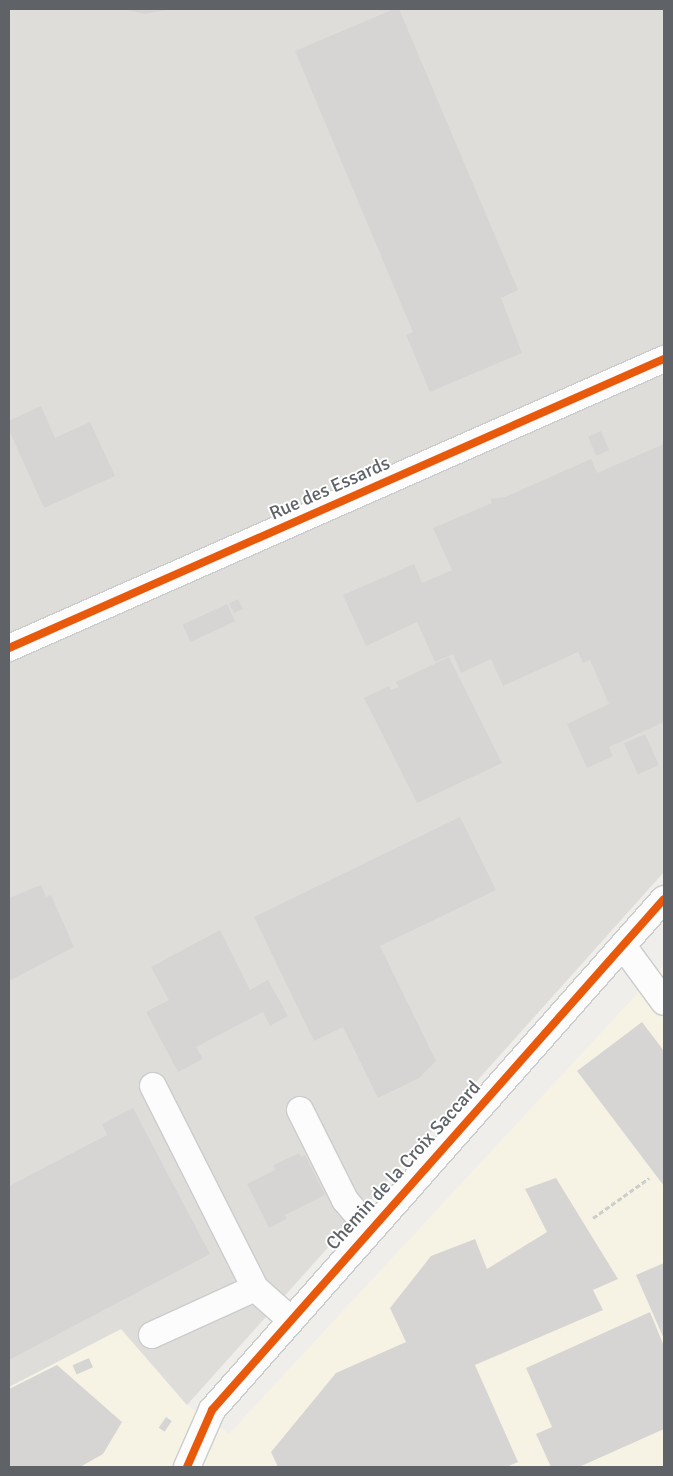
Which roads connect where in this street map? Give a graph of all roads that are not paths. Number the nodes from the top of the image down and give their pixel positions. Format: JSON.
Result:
{"nodes":[{"id":1,"x":664,"y":359,"type":"edge"},
{"id":2,"x":9,"y":648,"type":"edge"},
{"id":3,"x":664,"y":899,"type":"edge"},
{"id":4,"x":623,"y":946,"type":"junction"},
{"id":5,"x":664,"y":1002,"type":"edge"},
{"id":6,"x":153,"y":1086,"type":"dead end"},
{"id":7,"x":300,"y":1110,"type":"dead end"},
{"id":8,"x":370,"y":1230,"type":"junction"},
{"id":9,"x":255,"y":1288,"type":"junction"},
{"id":10,"x":290,"y":1319,"type":"junction"},
{"id":11,"x":152,"y":1335,"type":"dead end"},
{"id":12,"x":187,"y":1467,"type":"edge"}],
"edges":[{"from":1,"to":2,"type":"street","name":"Rue des Essards"},
{"from":3,"to":4,"type":"street","name":"Chemin de la Croix Saccard"},
{"from":4,"to":5,"type":"street"},
{"from":4,"to":8,"type":"street","name":"Chemin de la Croix Saccard"},
{"from":6,"to":9,"type":"street"},
{"from":7,"to":8,"type":"street"},
{"from":8,"to":10,"type":"street","name":"Chemin de la Croix Saccard"},
{"from":9,"to":10,"type":"street"},
{"from":9,"to":11,"type":"street"},
{"from":10,"to":12,"type":"street","name":"Chemin de la Croix Saccard"}]}
